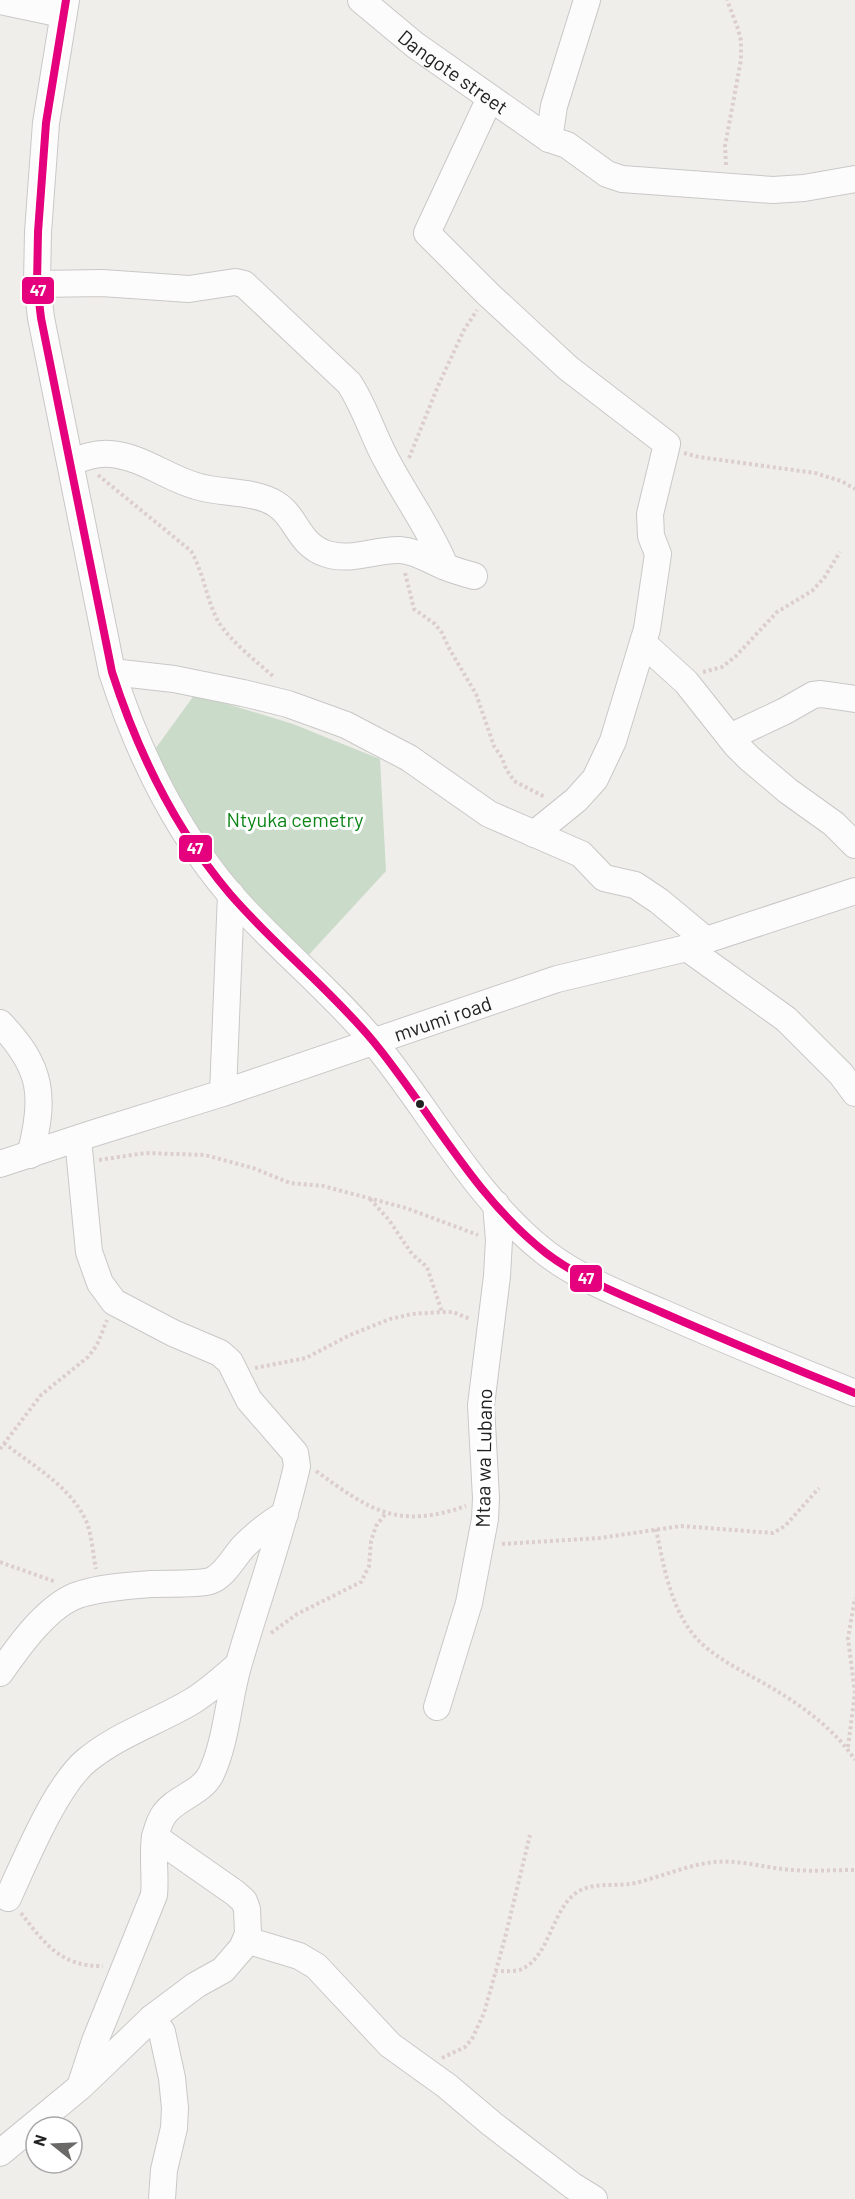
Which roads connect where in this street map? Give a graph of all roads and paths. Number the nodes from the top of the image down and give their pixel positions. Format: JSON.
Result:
{"nodes":[{"id":1,"x":360,"y":0,"type":"edge"},
{"id":2,"x":586,"y":0,"type":"edge"},
{"id":3,"x":727,"y":0,"type":"edge"},
{"id":4,"x":0,"y":2,"type":"edge"},
{"id":5,"x":64,"y":7,"type":"edge"},
{"id":6,"x":490,"y":98,"type":"junction"},
{"id":7,"x":549,"y":139,"type":"junction"},
{"id":8,"x":855,"y":179,"type":"edge"},
{"id":9,"x":727,"y":186,"type":"junction"},
{"id":10,"x":37,"y":284,"type":"junction"},
{"id":11,"x":489,"y":295,"type":"junction"},
{"id":12,"x":667,"y":444,"type":"junction"},
{"id":13,"x":77,"y":460,"type":"junction"},
{"id":14,"x":399,"y":483,"type":"junction"},
{"id":15,"x":855,"y":489,"type":"edge"},
{"id":16,"x":400,"y":550,"type":"junction"},
{"id":17,"x":840,"y":552,"type":"dead end"},
{"id":18,"x":445,"y":567,"type":"junction"},
{"id":19,"x":474,"y":576,"type":"dead end"},
{"id":20,"x":643,"y":643,"type":"junction"},
{"id":21,"x":112,"y":672,"type":"junction"},
{"id":22,"x":678,"y":673,"type":"junction"},
{"id":23,"x":279,"y":681,"type":"dead end"},
{"id":24,"x":855,"y":699,"type":"edge"},
{"id":25,"x":730,"y":737,"type":"junction"},
{"id":26,"x":563,"y":809,"type":"junction"},
{"id":27,"x":534,"y":834,"type":"junction"},
{"id":28,"x":855,"y":845,"type":"edge"},
{"id":29,"x":855,"y":891,"type":"edge"},
{"id":30,"x":231,"y":894,"type":"junction"},
{"id":31,"x":697,"y":944,"type":"junction"},
{"id":32,"x":0,"y":1023,"type":"edge"},
{"id":33,"x":373,"y":1041,"type":"junction"},
{"id":34,"x":224,"y":1093,"type":"junction"},
{"id":35,"x":855,"y":1093,"type":"edge"},
{"id":36,"x":79,"y":1152,"type":"junction"},
{"id":37,"x":30,"y":1155,"type":"junction"},
{"id":38,"x":0,"y":1164,"type":"edge"},
{"id":39,"x":369,"y":1197,"type":"junction"},
{"id":40,"x":496,"y":1204,"type":"junction"},
{"id":41,"x":498,"y":1240,"type":"junction"},
{"id":42,"x":114,"y":1302,"type":"junction"},
{"id":43,"x":442,"y":1312,"type":"junction"},
{"id":44,"x":490,"y":1328,"type":"junction"},
{"id":45,"x":236,"y":1378,"type":"junction"},
{"id":46,"x":855,"y":1393,"type":"edge"},
{"id":47,"x":4,"y":1443,"type":"junction"},
{"id":48,"x":0,"y":1449,"type":"edge"},
{"id":49,"x":295,"y":1453,"type":"junction"},
{"id":50,"x":819,"y":1488,"type":"dead end"},
{"id":51,"x":486,"y":1498,"type":"junction"},
{"id":52,"x":386,"y":1513,"type":"junction"},
{"id":53,"x":285,"y":1514,"type":"junction"},
{"id":54,"x":656,"y":1529,"type":"junction"},
{"id":55,"x":480,"y":1546,"type":"junction"},
{"id":56,"x":0,"y":1562,"type":"edge"},
{"id":57,"x":90,"y":1592,"type":"junction"},
{"id":58,"x":855,"y":1598,"type":"edge"},
{"id":59,"x":267,"y":1637,"type":"dead end"},
{"id":60,"x":238,"y":1665,"type":"junction"},
{"id":61,"x":0,"y":1673,"type":"edge"},
{"id":62,"x":437,"y":1707,"type":"dead end"},
{"id":63,"x":848,"y":1748,"type":"junction"},
{"id":64,"x":855,"y":1760,"type":"edge"},
{"id":65,"x":530,"y":1835,"type":"dead end"},
{"id":66,"x":155,"y":1837,"type":"junction"},
{"id":67,"x":855,"y":1870,"type":"edge"},
{"id":68,"x":8,"y":1898,"type":"joint"},
{"id":69,"x":246,"y":1940,"type":"junction"},
{"id":70,"x":127,"y":1962,"type":"junction"},
{"id":71,"x":495,"y":1971,"type":"junction"},
{"id":72,"x":152,"y":2018,"type":"junction"},
{"id":73,"x":420,"y":2067,"type":"junction"},
{"id":74,"x":80,"y":2086,"type":"junction"},
{"id":75,"x":0,"y":2153,"type":"edge"},
{"id":76,"x":162,"y":2199,"type":"edge"},
{"id":77,"x":594,"y":2199,"type":"edge"}],
"edges":[{"from":1,"to":6,"type":"street","name":"Dangote street"},
{"from":2,"to":7,"type":"street"},
{"from":3,"to":9,"type":"path"},
{"from":4,"to":5,"type":"street"},
{"from":5,"to":10,"type":"street"},
{"from":6,"to":7,"type":"street","name":"Dangote street"},
{"from":6,"to":11,"type":"street"},
{"from":7,"to":9,"type":"street","name":"Dangote street"},
{"from":8,"to":9,"type":"street","name":"Dangote street"},
{"from":10,"to":13,"type":"street"},
{"from":10,"to":14,"type":"street"},
{"from":11,"to":12,"type":"street"},
{"from":11,"to":14,"type":"path"},
{"from":12,"to":15,"type":"path"},
{"from":12,"to":20,"type":"street"},
{"from":13,"to":16,"type":"street"},
{"from":13,"to":21,"type":"street"},
{"from":13,"to":23,"type":"path"},
{"from":14,"to":18,"type":"street"},
{"from":16,"to":18,"type":"street"},
{"from":16,"to":26,"type":"path"},
{"from":17,"to":22,"type":"path"},
{"from":18,"to":19,"type":"street"},
{"from":20,"to":22,"type":"street"},
{"from":20,"to":26,"type":"street"},
{"from":21,"to":27,"type":"street"},
{"from":21,"to":30,"type":"street"},
{"from":22,"to":25,"type":"street"},
{"from":24,"to":25,"type":"street"},
{"from":25,"to":28,"type":"street"},
{"from":26,"to":27,"type":"street"},
{"from":27,"to":31,"type":"street"},
{"from":29,"to":31,"type":"street","name":"mvumi road"},
{"from":30,"to":33,"type":"street"},
{"from":30,"to":34,"type":"street"},
{"from":31,"to":33,"type":"street","name":"mvumi road"},
{"from":31,"to":35,"type":"street"},
{"from":32,"to":37,"type":"street"},
{"from":33,"to":34,"type":"street","name":"mvumi road"},
{"from":33,"to":40,"type":"street"},
{"from":34,"to":36,"type":"street","name":"mvumi road"},
{"from":36,"to":37,"type":"street","name":"mvumi road"},
{"from":36,"to":39,"type":"path"},
{"from":36,"to":42,"type":"street"},
{"from":37,"to":38,"type":"street","name":"mvumi road"},
{"from":39,"to":41,"type":"path"},
{"from":39,"to":43,"type":"path"},
{"from":40,"to":41,"type":"street","name":"Mtaa wa Lubano"},
{"from":40,"to":46,"type":"street"},
{"from":41,"to":44,"type":"street","name":"Mtaa wa Lubano"},
{"from":42,"to":45,"type":"street"},
{"from":42,"to":47,"type":"path"},
{"from":43,"to":44,"type":"path"},
{"from":43,"to":45,"type":"path"},
{"from":44,"to":51,"type":"street","name":"Mtaa wa Lubano"},
{"from":45,"to":49,"type":"street"},
{"from":47,"to":48,"type":"path"},
{"from":47,"to":57,"type":"path"},
{"from":49,"to":52,"type":"path"},
{"from":49,"to":53,"type":"street"},
{"from":50,"to":54,"type":"path"},
{"from":51,"to":52,"type":"path"},
{"from":51,"to":55,"type":"street","name":"Mtaa wa Lubano"},
{"from":52,"to":59,"type":"path"},
{"from":53,"to":57,"type":"street"},
{"from":53,"to":60,"type":"street"},
{"from":54,"to":55,"type":"path"},
{"from":54,"to":63,"type":"path"},
{"from":55,"to":62,"type":"street","name":"Mtaa wa Lubano"},
{"from":56,"to":57,"type":"path"},
{"from":57,"to":61,"type":"street"},
{"from":58,"to":63,"type":"path"},
{"from":60,"to":66,"type":"street"},
{"from":60,"to":68,"type":"street"},
{"from":63,"to":64,"type":"path"},
{"from":65,"to":71,"type":"path"},
{"from":66,"to":69,"type":"street"},
{"from":66,"to":70,"type":"street"},
{"from":67,"to":71,"type":"path"},
{"from":68,"to":70,"type":"path"},
{"from":69,"to":72,"type":"street"},
{"from":69,"to":73,"type":"street"},
{"from":70,"to":74,"type":"street"},
{"from":71,"to":73,"type":"path"},
{"from":72,"to":74,"type":"street"},
{"from":72,"to":76,"type":"street"},
{"from":73,"to":77,"type":"street"},
{"from":74,"to":75,"type":"street"}]}
